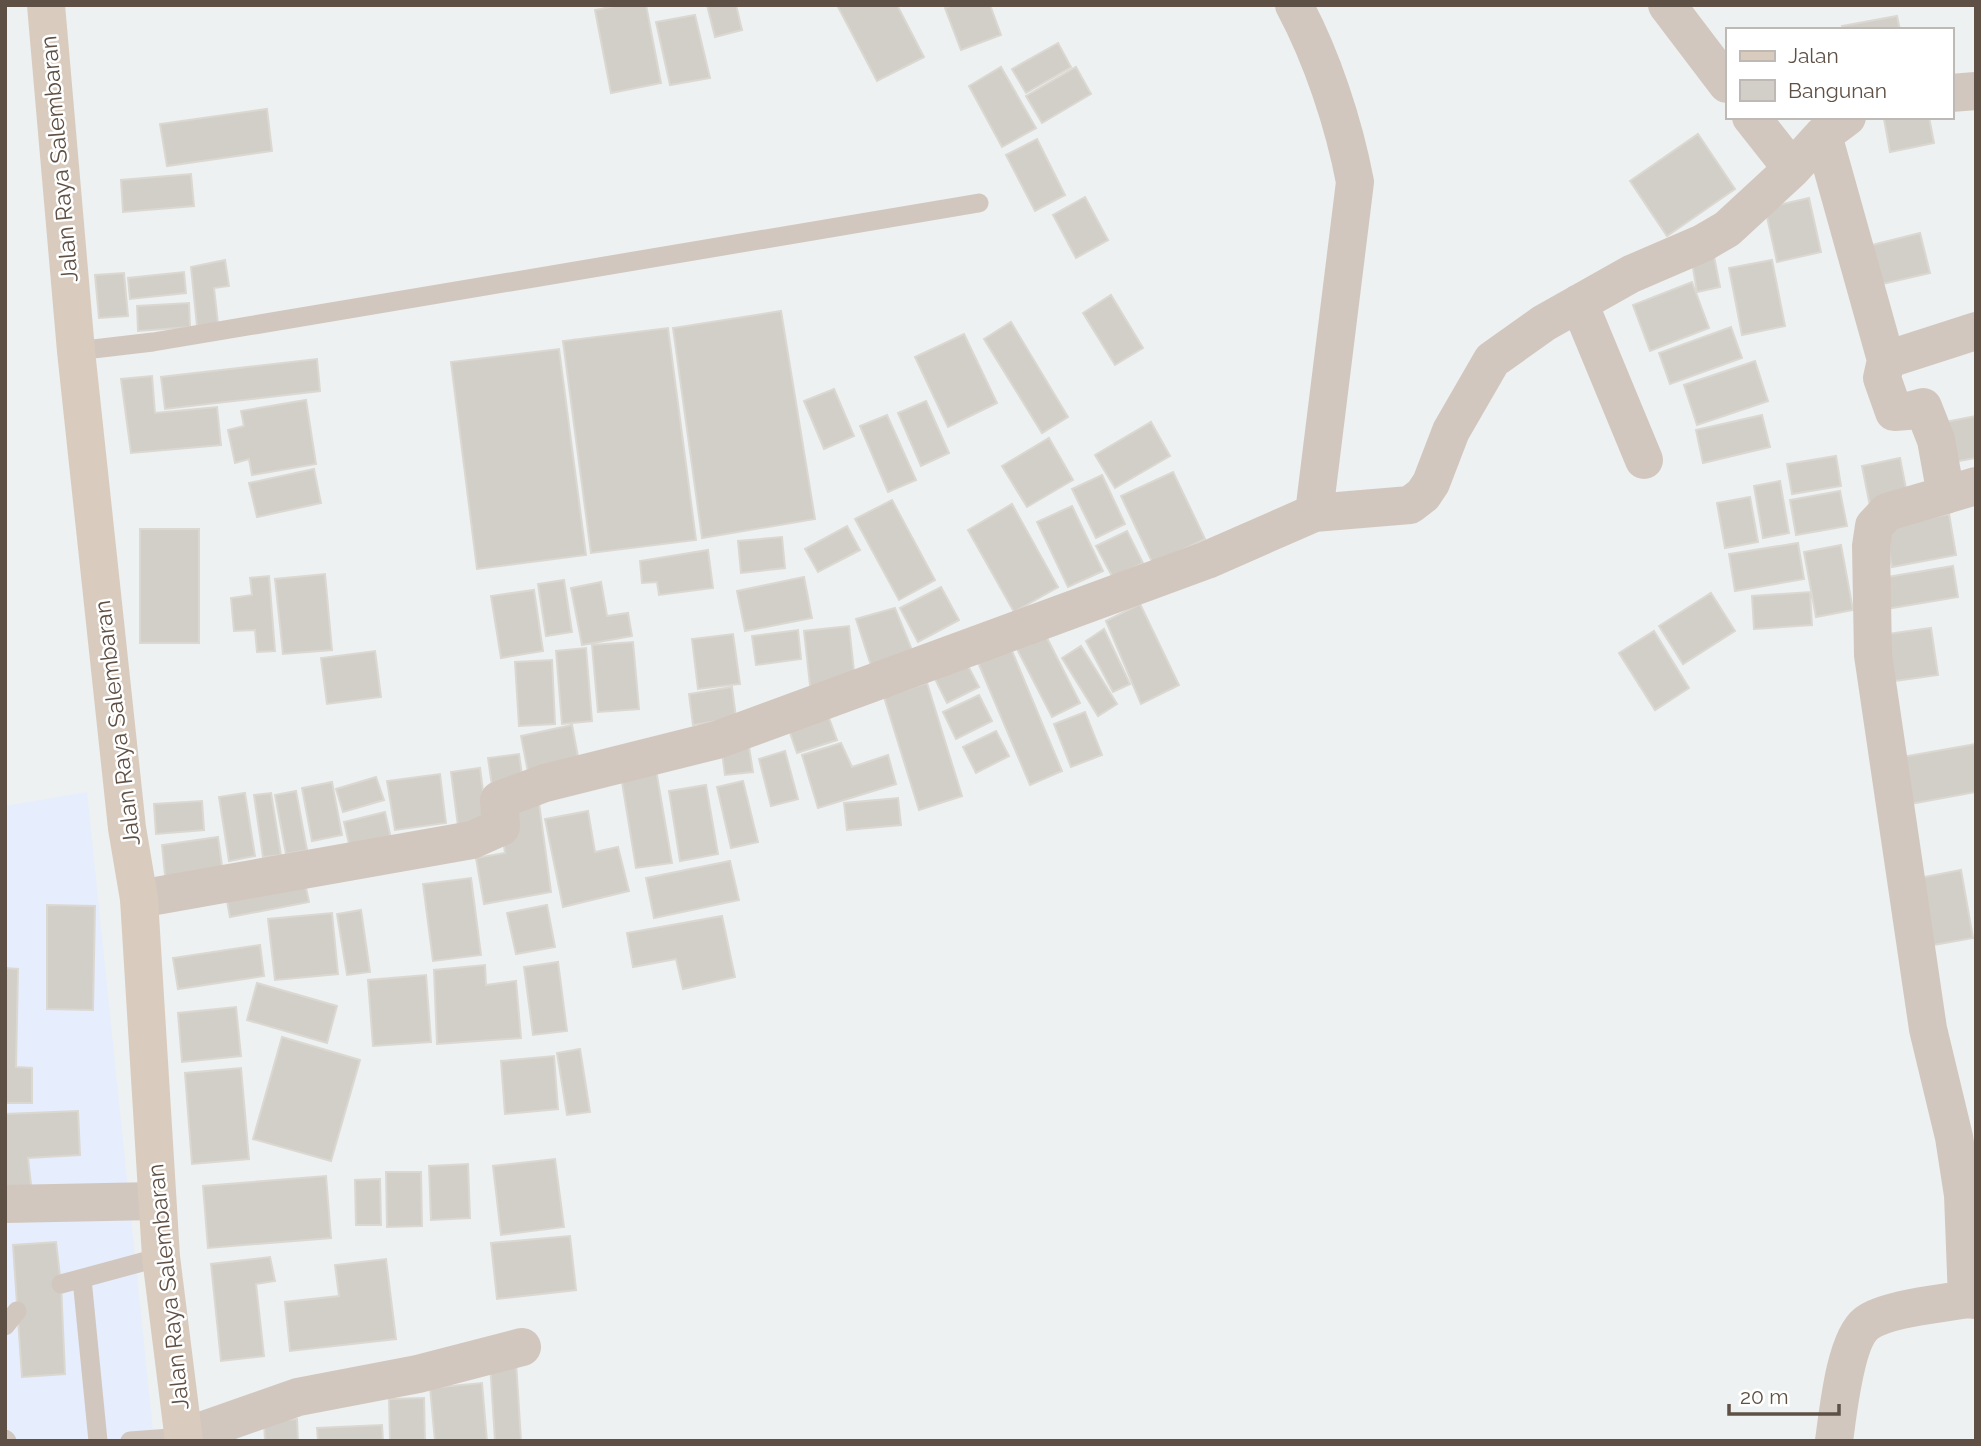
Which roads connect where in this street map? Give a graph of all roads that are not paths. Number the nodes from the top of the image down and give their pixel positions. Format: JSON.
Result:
{"nodes":[{"id":1,"x":46,"y":5,"type":"edge"},
{"id":2,"x":1294,"y":5,"type":"edge"},
{"id":3,"x":1667,"y":5,"type":"edge"},
{"id":4,"x":1726,"y":83,"type":"edge"},
{"id":5,"x":1976,"y":91,"type":"edge"},
{"id":6,"x":1953,"y":93,"type":"edge"},
{"id":7,"x":1753,"y":119,"type":"edge"},
{"id":8,"x":1835,"y":126,"type":"edge"},
{"id":9,"x":1792,"y":169,"type":"junction"},
{"id":10,"x":979,"y":203,"type":"dead end"},
{"id":11,"x":1579,"y":303,"type":"junction"},
{"id":12,"x":1976,"y":331,"type":"edge"},
{"id":13,"x":76,"y":351,"type":"junction"},
{"id":14,"x":1886,"y":359,"type":"junction"},
{"id":15,"x":1644,"y":460,"type":"dead end"},
{"id":16,"x":1961,"y":491,"type":"edge"},
{"id":17,"x":1314,"y":513,"type":"junction"},
{"id":18,"x":139,"y":898,"type":"junction"},
{"id":19,"x":156,"y":1201,"type":"junction"},
{"id":20,"x":5,"y":1204,"type":"edge"},
{"id":21,"x":161,"y":1257,"type":"junction"},
{"id":22,"x":82,"y":1279,"type":"junction"},
{"id":23,"x":61,"y":1284,"type":"dead end"},
{"id":24,"x":1972,"y":1300,"type":"edge"},
{"id":25,"x":522,"y":1346,"type":"dead end"},
{"id":26,"x":184,"y":1439,"type":"edge"},
{"id":27,"x":98,"y":1441,"type":"edge"},
{"id":28,"x":130,"y":1441,"type":"edge"},
{"id":29,"x":1834,"y":1441,"type":"edge"}],
"edges":[{"from":1,"to":13,"type":"main road","name":"Jalan Raya Salembaran"},
{"from":2,"to":17,"type":"street"},
{"from":3,"to":4,"type":"street"},
{"from":5,"to":6,"type":"street"},
{"from":7,"to":9,"type":"street"},
{"from":8,"to":9,"type":"street"},
{"from":8,"to":14,"type":"street"},
{"from":9,"to":11,"type":"street"},
{"from":10,"to":13,"type":"lane"},
{"from":11,"to":15,"type":"street"},
{"from":11,"to":17,"type":"street"},
{"from":12,"to":14,"type":"street"},
{"from":13,"to":18,"type":"main road","name":"Jalan Raya Salembaran"},
{"from":14,"to":16,"type":"street"},
{"from":16,"to":24,"type":"street"},
{"from":17,"to":18,"type":"street"},
{"from":18,"to":19,"type":"main road","name":"Jalan Raya Salembaran"},
{"from":19,"to":20,"type":"street"},
{"from":19,"to":21,"type":"main road","name":"Jalan Raya Salembaran"},
{"from":21,"to":22,"type":"lane"},
{"from":21,"to":26,"type":"main road","name":"Jalan Raya Salembaran"},
{"from":22,"to":23,"type":"lane"},
{"from":22,"to":27,"type":"lane"},
{"from":24,"to":29,"type":"street"},
{"from":25,"to":26,"type":"street"},
{"from":26,"to":28,"type":"lane"}]}
